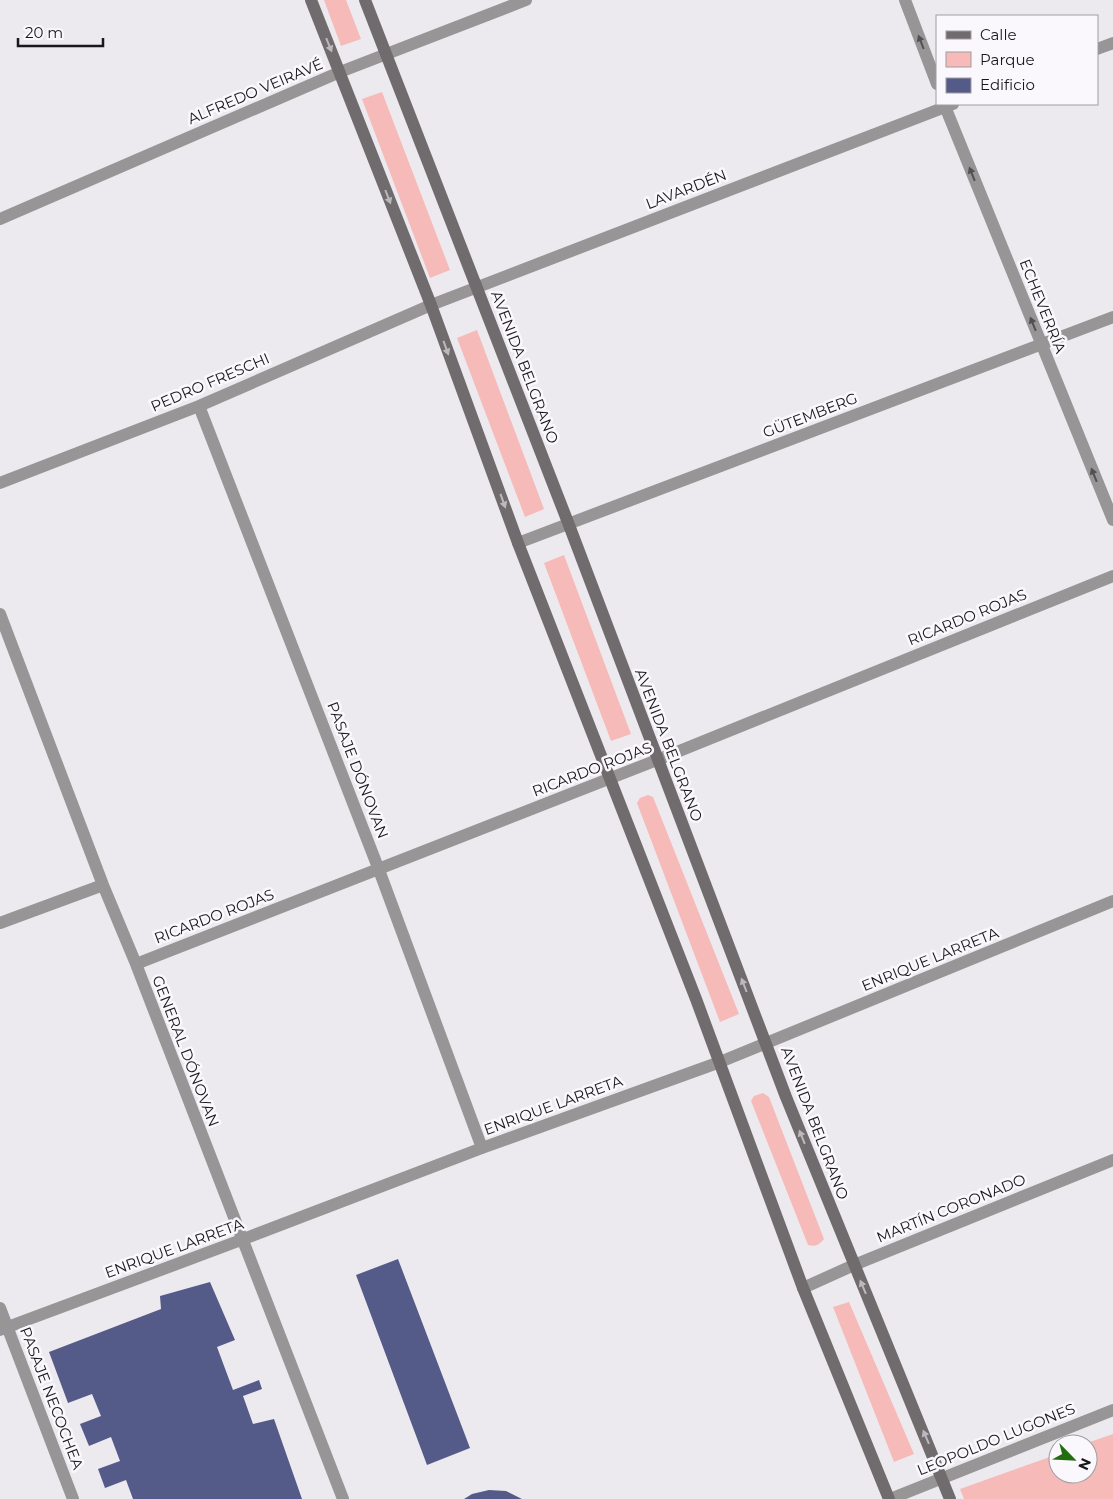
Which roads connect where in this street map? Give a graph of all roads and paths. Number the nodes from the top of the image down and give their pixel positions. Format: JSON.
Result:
{"nodes":[{"id":1,"x":311,"y":0,"type":"edge"},
{"id":2,"x":365,"y":0,"type":"edge"},
{"id":3,"x":526,"y":0,"type":"edge"},
{"id":4,"x":905,"y":0,"type":"edge"},
{"id":5,"x":1113,"y":43,"type":"edge"},
{"id":6,"x":1098,"y":49,"type":"edge"},
{"id":7,"x":386,"y":54,"type":"junction"},
{"id":8,"x":340,"y":72,"type":"junction"},
{"id":9,"x":936,"y":81,"type":"edge"},
{"id":10,"x":947,"y":105,"type":"edge"},
{"id":11,"x":0,"y":219,"type":"edge"},
{"id":12,"x":476,"y":288,"type":"junction"},
{"id":13,"x":431,"y":306,"type":"junction"},
{"id":14,"x":1113,"y":317,"type":"edge"},
{"id":15,"x":1041,"y":345,"type":"junction"},
{"id":16,"x":199,"y":406,"type":"junction"},
{"id":17,"x":0,"y":483,"type":"edge"},
{"id":18,"x":1113,"y":520,"type":"edge"},
{"id":19,"x":569,"y":525,"type":"junction"},
{"id":20,"x":518,"y":543,"type":"junction"},
{"id":21,"x":1113,"y":576,"type":"edge"},
{"id":22,"x":0,"y":614,"type":"edge"},
{"id":23,"x":657,"y":760,"type":"junction"},
{"id":24,"x":611,"y":778,"type":"junction"},
{"id":25,"x":379,"y":870,"type":"junction"},
{"id":26,"x":103,"y":885,"type":"junction"},
{"id":27,"x":1113,"y":901,"type":"edge"},
{"id":28,"x":0,"y":923,"type":"edge"},
{"id":29,"x":136,"y":964,"type":"junction"},
{"id":30,"x":767,"y":1044,"type":"junction"},
{"id":31,"x":720,"y":1062,"type":"junction"},
{"id":32,"x":482,"y":1148,"type":"junction"},
{"id":33,"x":1113,"y":1160,"type":"edge"},
{"id":34,"x":241,"y":1240,"type":"junction"},
{"id":35,"x":854,"y":1265,"type":"junction"},
{"id":36,"x":803,"y":1288,"type":"junction"},
{"id":37,"x":0,"y":1308,"type":"edge"},
{"id":38,"x":4,"y":1328,"type":"edge"},
{"id":39,"x":1113,"y":1410,"type":"edge"},
{"id":40,"x":942,"y":1477,"type":"junction"},
{"id":41,"x":73,"y":1499,"type":"edge"},
{"id":42,"x":343,"y":1499,"type":"edge"},
{"id":43,"x":890,"y":1499,"type":"edge"},
{"id":44,"x":950,"y":1499,"type":"edge"}],
"edges":[{"from":1,"to":8,"type":"main road","one_way":true},
{"from":2,"to":7,"type":"main road","name":"AVENIDA BELGRANO"},
{"from":3,"to":7,"type":"street","name":"ALFREDO VEIRAVÉ"},
{"from":9,"to":4,"type":"street","one_way":true},
{"from":5,"to":6,"type":"street"},
{"from":7,"to":8,"type":"street","name":"ALFREDO VEIRAVÉ"},
{"from":7,"to":12,"type":"main road","name":"AVENIDA BELGRANO"},
{"from":8,"to":11,"type":"street","name":"ALFREDO VEIRAVÉ"},
{"from":8,"to":13,"type":"main road","one_way":true},
{"from":10,"to":12,"type":"street","name":"LAVARDÉN"},
{"from":15,"to":10,"type":"street","name":"ECHEVERRÍA","one_way":true},
{"from":12,"to":13,"type":"street","name":"LAVARDÉN"},
{"from":12,"to":19,"type":"main road","name":"AVENIDA BELGRANO"},
{"from":13,"to":16,"type":"street","name":"PEDRO FRESCHI"},
{"from":13,"to":20,"type":"main road","one_way":true},
{"from":14,"to":15,"type":"street","name":"GÜTEMBERG"},
{"from":18,"to":15,"type":"street","name":"ECHEVERRÍA","one_way":true},
{"from":15,"to":19,"type":"street","name":"GÜTEMBERG"},
{"from":16,"to":17,"type":"street","name":"PEDRO FRESCHI"},
{"from":16,"to":25,"type":"street","name":"PASAJE DÓNOVAN"},
{"from":19,"to":20,"type":"street","name":"GÜTEMBERG"},
{"from":19,"to":23,"type":"main road","name":"AVENIDA BELGRANO"},
{"from":20,"to":24,"type":"main road"},
{"from":21,"to":23,"type":"street","name":"RICARDO ROJAS"},
{"from":22,"to":26,"type":"street","name":"GENERAL DÓNOVAN"},
{"from":23,"to":24,"type":"street","name":"RICARDO ROJAS"},
{"from":30,"to":23,"type":"main road","name":"AVENIDA BELGRANO","one_way":true},
{"from":24,"to":25,"type":"street","name":"RICARDO ROJAS"},
{"from":24,"to":31,"type":"main road"},
{"from":25,"to":29,"type":"street","name":"RICARDO ROJAS"},
{"from":25,"to":32,"type":"street","name":"PASAJE DÓNOVAN"},
{"from":26,"to":28,"type":"street"},
{"from":26,"to":29,"type":"street","name":"GENERAL DÓNOVAN"},
{"from":27,"to":30,"type":"street","name":"ENRIQUE LARRETA"},
{"from":29,"to":34,"type":"street","name":"GENERAL DÓNOVAN"},
{"from":30,"to":31,"type":"street","name":"ENRIQUE LARRETA"},
{"from":35,"to":30,"type":"main road","name":"AVENIDA BELGRANO","one_way":true},
{"from":31,"to":32,"type":"street","name":"ENRIQUE LARRETA"},
{"from":31,"to":36,"type":"main road"},
{"from":32,"to":34,"type":"street","name":"ENRIQUE LARRETA"},
{"from":33,"to":35,"type":"street","name":"MARTÍN CORONADO"},
{"from":34,"to":38,"type":"street","name":"ENRIQUE LARRETA"},
{"from":34,"to":42,"type":"street","name":"GENERAL DÓNOVAN"},
{"from":35,"to":36,"type":"street","name":"MARTÍN CORONADO"},
{"from":40,"to":35,"type":"main road","name":"AVENIDA BELGRANO","one_way":true},
{"from":36,"to":43,"type":"main road"},
{"from":37,"to":38,"type":"street","name":"PASAJE NECOCHEA"},
{"from":38,"to":41,"type":"street","name":"PASAJE NECOCHEA"},
{"from":39,"to":40,"type":"street","name":"LEOPOLDO LUGONES"},
{"from":40,"to":43,"type":"street","name":"LEOPOLDO LUGONES"},
{"from":40,"to":44,"type":"main road","name":"AVENIDA BELGRANO"}]}
